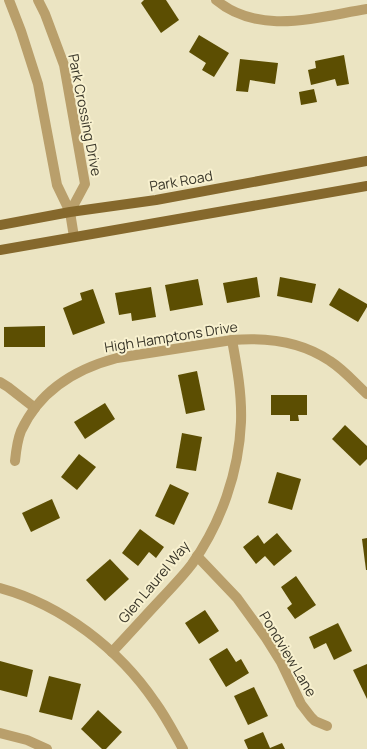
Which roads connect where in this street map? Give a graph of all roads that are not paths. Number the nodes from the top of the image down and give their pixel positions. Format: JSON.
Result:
{"nodes":[{"id":1,"x":9,"y":0,"type":"edge"},
{"id":2,"x":38,"y":0,"type":"edge"},
{"id":3,"x":216,"y":0,"type":"edge"},
{"id":4,"x":367,"y":9,"type":"edge"},
{"id":5,"x":367,"y":161,"type":"edge"},
{"id":6,"x":367,"y":186,"type":"edge"},
{"id":7,"x":70,"y":212,"type":"junction"},
{"id":8,"x":0,"y":225,"type":"edge"},
{"id":9,"x":74,"y":237,"type":"junction"},
{"id":10,"x":0,"y":250,"type":"edge"},
{"id":11,"x":232,"y":340,"type":"junction"},
{"id":12,"x":0,"y":382,"type":"edge"},
{"id":13,"x":367,"y":394,"type":"edge"},
{"id":14,"x":35,"y":408,"type":"junction"},
{"id":15,"x":15,"y":461,"type":"dead end"},
{"id":16,"x":197,"y":556,"type":"junction"},
{"id":17,"x":0,"y":588,"type":"edge"},
{"id":18,"x":112,"y":652,"type":"junction"},
{"id":19,"x":327,"y":726,"type":"dead end"},
{"id":20,"x":0,"y":733,"type":"edge"},
{"id":21,"x":47,"y":749,"type":"edge"},
{"id":22,"x":183,"y":749,"type":"edge"}],
"edges":[{"from":1,"to":7,"type":"street"},
{"from":2,"to":7,"type":"street","name":"Park Crossing Drive"},
{"from":3,"to":4,"type":"street"},
{"from":5,"to":7,"type":"main road","name":"Park Road"},
{"from":6,"to":9,"type":"main road"},
{"from":7,"to":8,"type":"main road","name":"Park Road"},
{"from":7,"to":9,"type":"street"},
{"from":9,"to":10,"type":"main road"},
{"from":11,"to":13,"type":"street","name":"High Hamptons Drive"},
{"from":11,"to":14,"type":"street","name":"High Hamptons Drive"},
{"from":11,"to":16,"type":"street","name":"Glen Laurel Way"},
{"from":12,"to":14,"type":"street"},
{"from":14,"to":15,"type":"street","name":"High Hamptons Drive"},
{"from":16,"to":18,"type":"street","name":"Glen Laurel Way"},
{"from":16,"to":19,"type":"street","name":"Pondview Lane"},
{"from":17,"to":18,"type":"street"},
{"from":18,"to":22,"type":"street"},
{"from":20,"to":21,"type":"street"}]}
